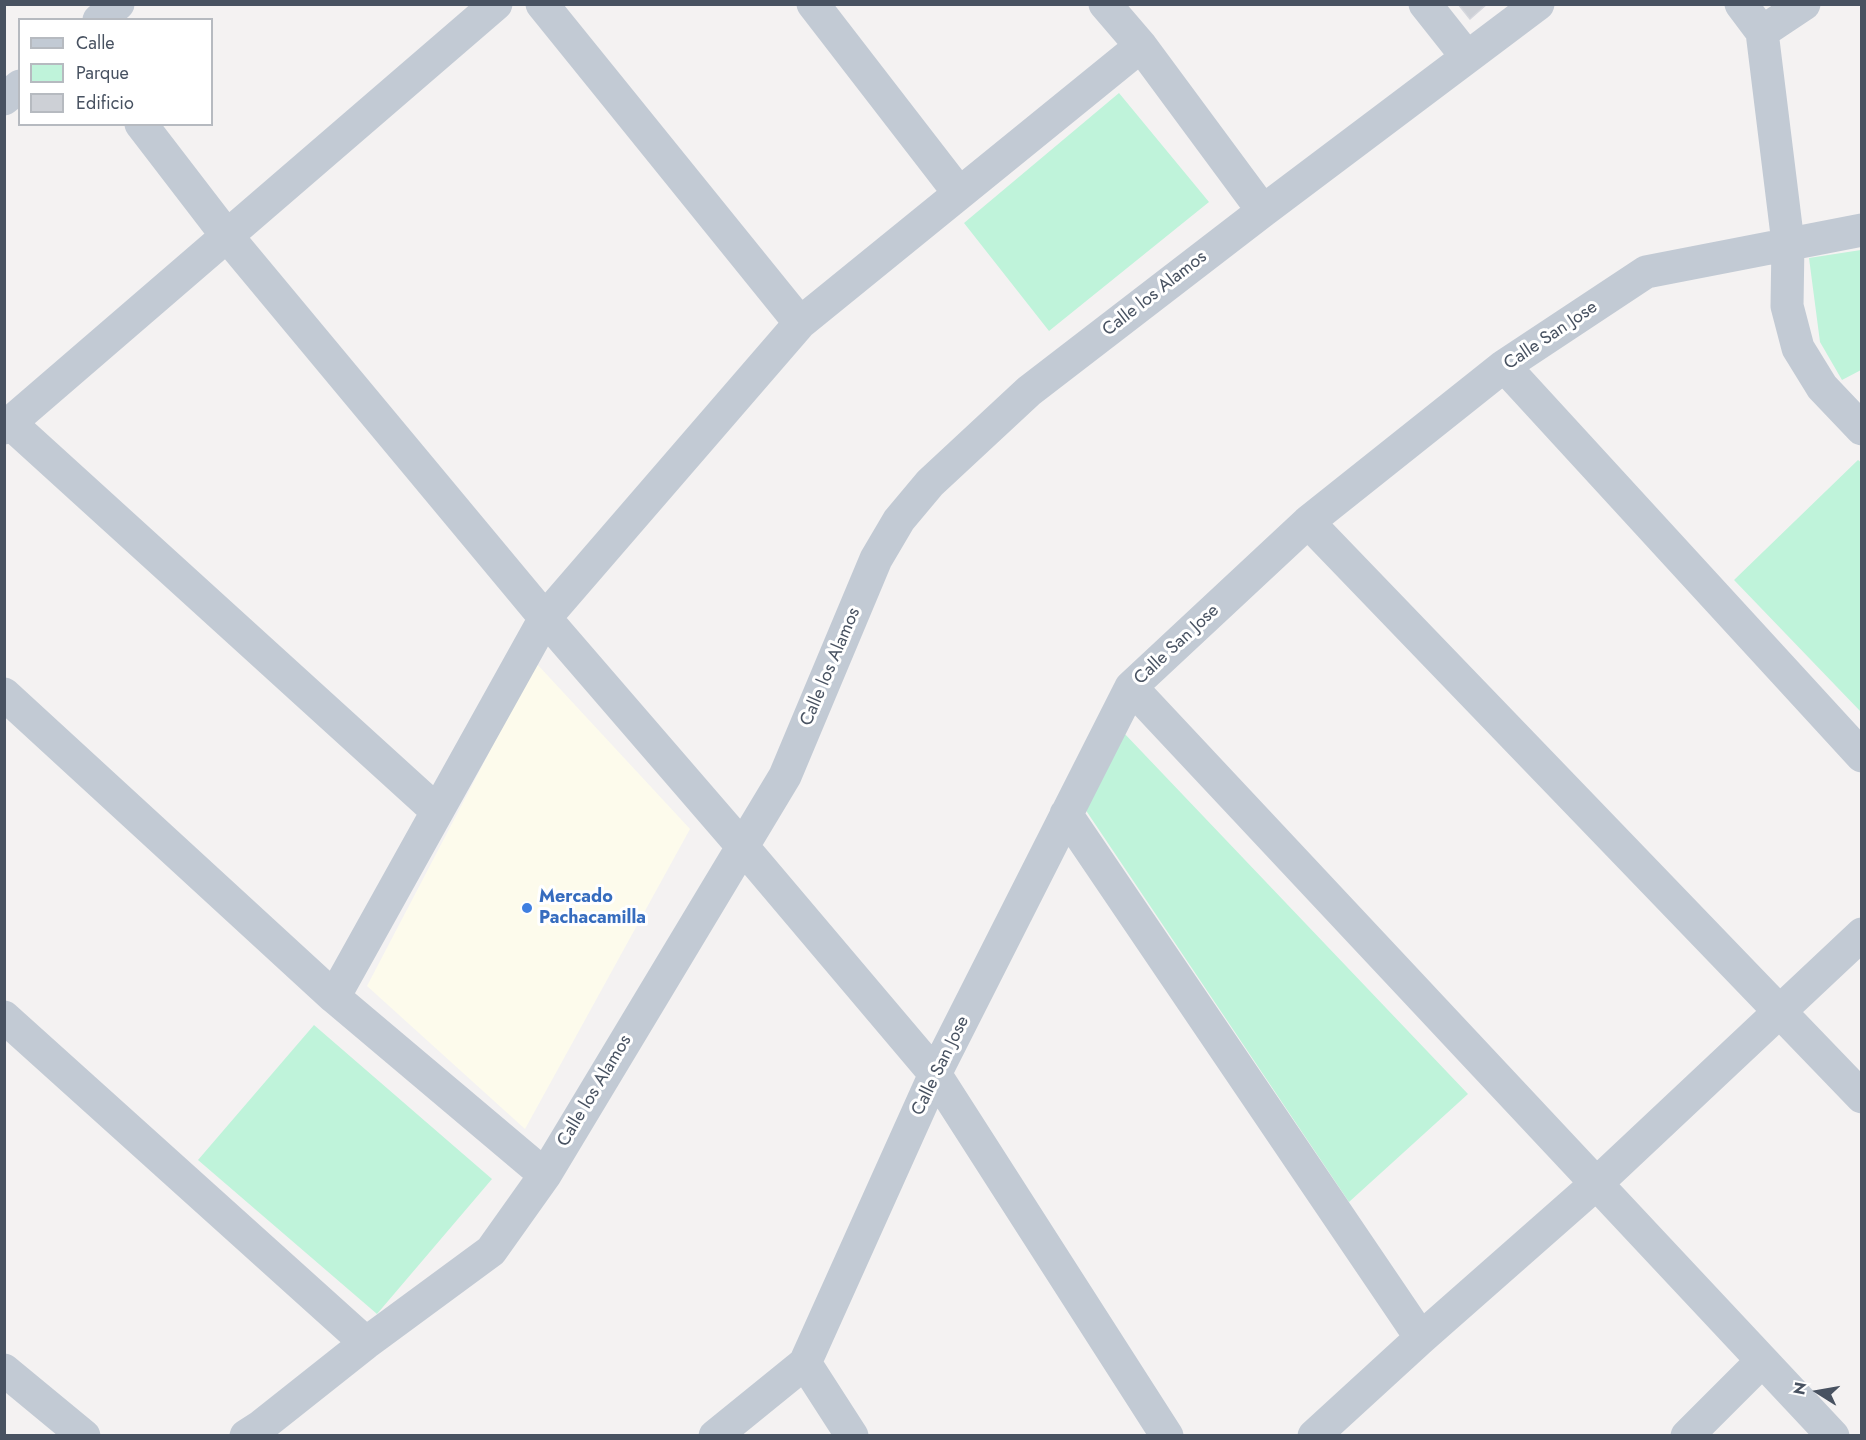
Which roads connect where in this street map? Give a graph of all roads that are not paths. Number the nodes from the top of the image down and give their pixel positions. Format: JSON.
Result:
{"nodes":[{"id":1,"x":117,"y":4,"type":"edge"},
{"id":2,"x":496,"y":4,"type":"edge"},
{"id":3,"x":542,"y":4,"type":"edge"},
{"id":4,"x":813,"y":4,"type":"edge"},
{"id":5,"x":1105,"y":4,"type":"edge"},
{"id":6,"x":1425,"y":4,"type":"edge"},
{"id":7,"x":1538,"y":4,"type":"edge"},
{"id":8,"x":1741,"y":4,"type":"edge"},
{"id":9,"x":1804,"y":4,"type":"edge"},
{"id":10,"x":101,"y":18,"type":"edge"},
{"id":11,"x":1762,"y":32,"type":"junction"},
{"id":12,"x":1141,"y":46,"type":"junction"},
{"id":13,"x":1467,"y":57,"type":"junction"},
{"id":14,"x":18,"y":88,"type":"edge"},
{"id":15,"x":4,"y":99,"type":"edge"},
{"id":16,"x":143,"y":126,"type":"edge"},
{"id":17,"x":959,"y":193,"type":"junction"},
{"id":18,"x":1263,"y":211,"type":"junction"},
{"id":19,"x":1862,"y":230,"type":"edge"},
{"id":20,"x":227,"y":236,"type":"junction"},
{"id":21,"x":1788,"y":243,"type":"junction"},
{"id":22,"x":800,"y":323,"type":"junction"},
{"id":23,"x":1504,"y":366,"type":"junction"},
{"id":24,"x":7,"y":425,"type":"edge"},
{"id":25,"x":1862,"y":429,"type":"edge"},
{"id":26,"x":1308,"y":522,"type":"junction"},
{"id":27,"x":545,"y":618,"type":"junction"},
{"id":28,"x":1131,"y":687,"type":"junction"},
{"id":29,"x":4,"y":694,"type":"edge"},
{"id":30,"x":1862,"y":756,"type":"edge"},
{"id":31,"x":437,"y":811,"type":"junction"},
{"id":32,"x":1066,"y":814,"type":"junction"},
{"id":33,"x":742,"y":846,"type":"junction"},
{"id":34,"x":1862,"y":934,"type":"edge"},
{"id":35,"x":334,"y":997,"type":"junction"},
{"id":36,"x":1780,"y":1012,"type":"junction"},
{"id":37,"x":4,"y":1017,"type":"edge"},
{"id":38,"x":935,"y":1074,"type":"junction"},
{"id":39,"x":1862,"y":1097,"type":"edge"},
{"id":40,"x":544,"y":1175,"type":"junction"},
{"id":41,"x":1597,"y":1183,"type":"junction"},
{"id":42,"x":1421,"y":1338,"type":"junction"},
{"id":43,"x":366,"y":1343,"type":"junction"},
{"id":44,"x":1762,"y":1361,"type":"junction"},
{"id":45,"x":805,"y":1363,"type":"junction"},
{"id":46,"x":4,"y":1370,"type":"edge"},
{"id":47,"x":84,"y":1436,"type":"edge"},
{"id":48,"x":246,"y":1436,"type":"edge"},
{"id":49,"x":715,"y":1436,"type":"edge"},
{"id":50,"x":852,"y":1436,"type":"edge"},
{"id":51,"x":1167,"y":1436,"type":"edge"},
{"id":52,"x":1314,"y":1436,"type":"edge"},
{"id":53,"x":1687,"y":1436,"type":"edge"},
{"id":54,"x":1833,"y":1436,"type":"edge"}],
"edges":[{"from":1,"to":10,"type":"street"},
{"from":2,"to":20,"type":"street"},
{"from":3,"to":22,"type":"street"},
{"from":4,"to":17,"type":"street"},
{"from":5,"to":12,"type":"street"},
{"from":6,"to":13,"type":"street"},
{"from":7,"to":13,"type":"street","name":"Calle los Alamos"},
{"from":8,"to":11,"type":"street"},
{"from":9,"to":11,"type":"street"},
{"from":11,"to":21,"type":"street"},
{"from":12,"to":17,"type":"street"},
{"from":12,"to":18,"type":"street"},
{"from":13,"to":18,"type":"street","name":"Calle los Alamos"},
{"from":14,"to":15,"type":"street"},
{"from":16,"to":20,"type":"street"},
{"from":17,"to":22,"type":"street"},
{"from":18,"to":33,"type":"street","name":"Calle los Alamos"},
{"from":19,"to":21,"type":"street","name":"Calle San Jose"},
{"from":20,"to":24,"type":"street"},
{"from":20,"to":27,"type":"street"},
{"from":21,"to":23,"type":"street","name":"Calle San Jose"},
{"from":21,"to":25,"type":"street"},
{"from":22,"to":27,"type":"street"},
{"from":23,"to":26,"type":"street","name":"Calle San Jose"},
{"from":23,"to":30,"type":"street"},
{"from":24,"to":31,"type":"street"},
{"from":26,"to":28,"type":"street","name":"Calle San Jose"},
{"from":26,"to":36,"type":"street"},
{"from":27,"to":31,"type":"street"},
{"from":27,"to":33,"type":"street"},
{"from":28,"to":32,"type":"street","name":"Calle San Jose"},
{"from":28,"to":41,"type":"street"},
{"from":29,"to":35,"type":"street"},
{"from":31,"to":35,"type":"street"},
{"from":32,"to":38,"type":"street","name":"Calle San Jose"},
{"from":32,"to":42,"type":"street"},
{"from":33,"to":38,"type":"street"},
{"from":33,"to":40,"type":"street","name":"Calle los Alamos"},
{"from":34,"to":36,"type":"street"},
{"from":35,"to":40,"type":"street"},
{"from":36,"to":39,"type":"street"},
{"from":36,"to":41,"type":"street"},
{"from":37,"to":43,"type":"street"},
{"from":38,"to":45,"type":"street","name":"Calle San Jose"},
{"from":38,"to":51,"type":"street"},
{"from":40,"to":43,"type":"street","name":"Calle los Alamos"},
{"from":41,"to":42,"type":"street"},
{"from":41,"to":44,"type":"street"},
{"from":42,"to":52,"type":"street"},
{"from":43,"to":48,"type":"street","name":"Calle los Alamos"},
{"from":44,"to":53,"type":"street"},
{"from":44,"to":54,"type":"street"},
{"from":45,"to":49,"type":"street","name":"Calle San Jose"},
{"from":45,"to":50,"type":"street"},
{"from":46,"to":47,"type":"street"}]}
